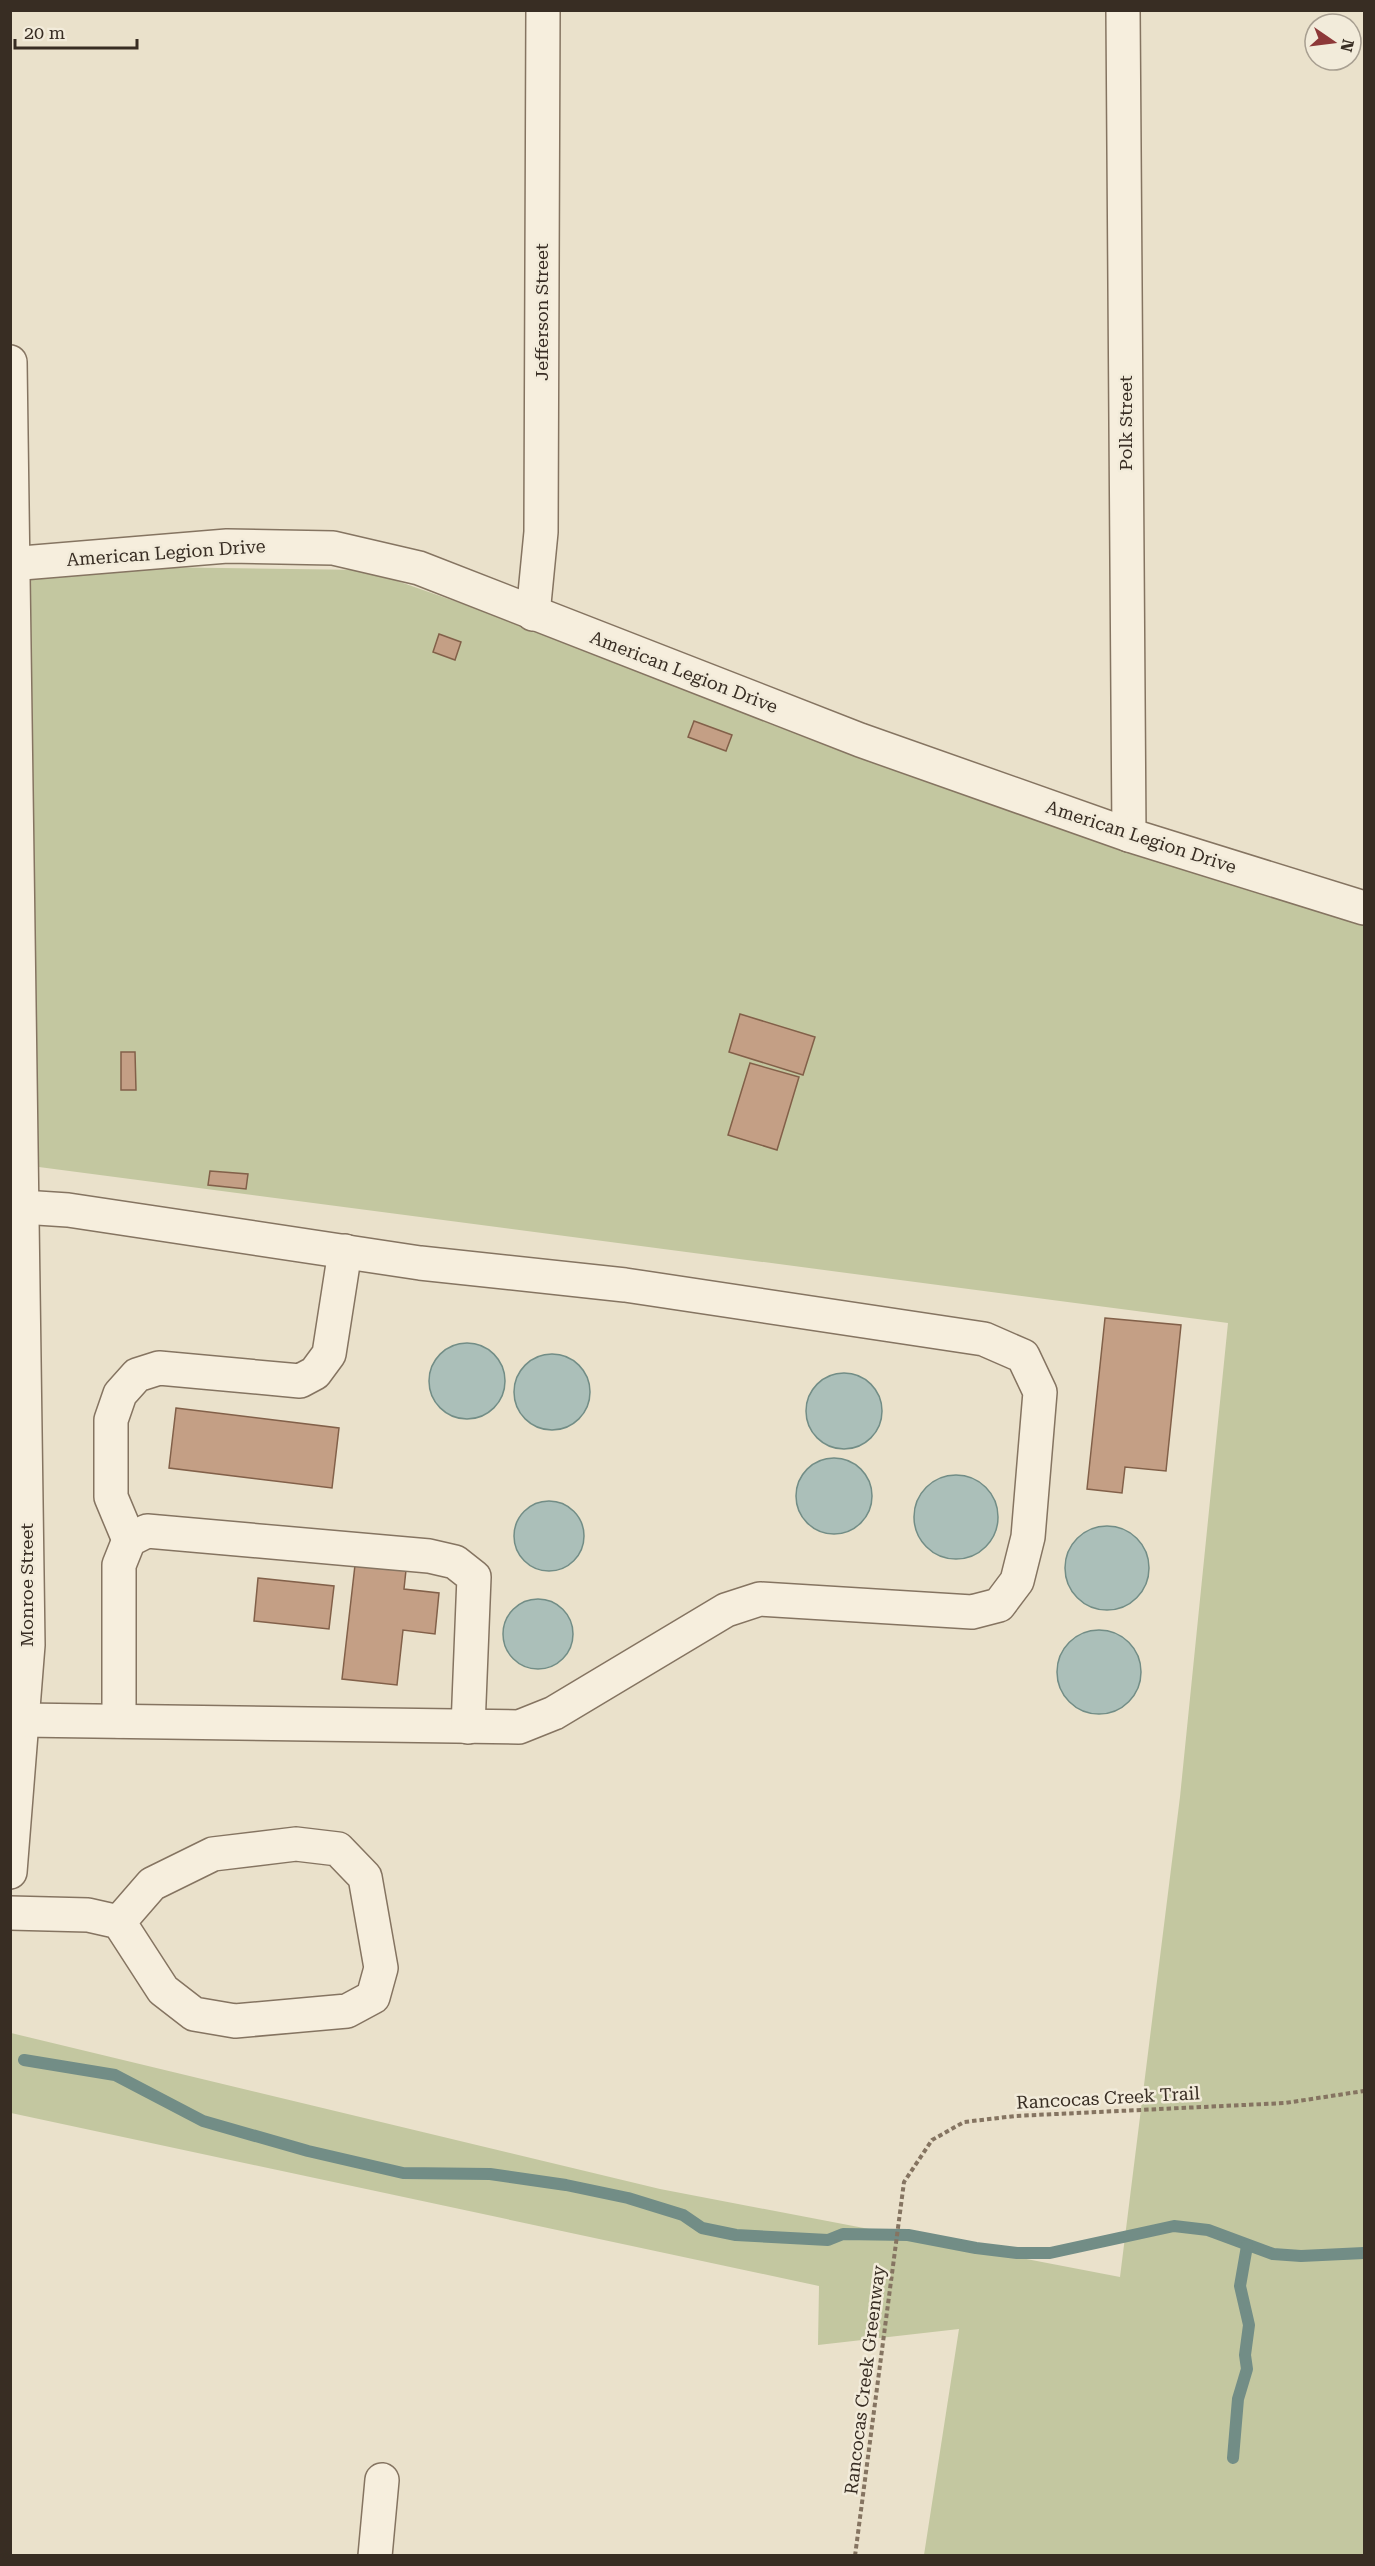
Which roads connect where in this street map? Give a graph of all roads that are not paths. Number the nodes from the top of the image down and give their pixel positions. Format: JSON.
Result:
{"nodes":[{"id":1,"x":543,"y":10,"type":"edge"},
{"id":2,"x":1124,"y":10,"type":"edge"},
{"id":3,"x":10,"y":362,"type":"edge"},
{"id":4,"x":11,"y":564,"type":"edge"},
{"id":5,"x":534,"y":614,"type":"junction"},
{"id":6,"x":1129,"y":836,"type":"junction"},
{"id":7,"x":1353,"y":905,"type":"edge"},
{"id":8,"x":22,"y":1207,"type":"junction"},
{"id":9,"x":345,"y":1251,"type":"junction"},
{"id":10,"x":129,"y":1540,"type":"junction"},
{"id":11,"x":22,"y":1719,"type":"junction"},
{"id":12,"x":119,"y":1721,"type":"junction"},
{"id":13,"x":468,"y":1727,"type":"junction"},
{"id":14,"x":10,"y":1872,"type":"edge"},
{"id":15,"x":10,"y":1913,"type":"edge"},
{"id":16,"x":119,"y":1922,"type":"junction"},
{"id":17,"x":382,"y":2480,"type":"dead end"},
{"id":18,"x":375,"y":2556,"type":"edge"}],
"edges":[{"from":1,"to":5,"type":"street","name":"Jefferson Street"},
{"from":2,"to":6,"type":"street","name":"Polk Street"},
{"from":3,"to":4,"type":"street","name":"Monroe Street"},
{"from":4,"to":5,"type":"street","name":"American Legion Drive"},
{"from":4,"to":8,"type":"street","name":"Monroe Street"},
{"from":5,"to":6,"type":"street","name":"American Legion Drive"},
{"from":6,"to":7,"type":"street","name":"American Legion Drive"},
{"from":8,"to":9,"type":"street"},
{"from":8,"to":11,"type":"street","name":"Monroe Street"},
{"from":9,"to":10,"type":"street"},
{"from":9,"to":13,"type":"street"},
{"from":10,"to":12,"type":"street"},
{"from":10,"to":13,"type":"street"},
{"from":11,"to":12,"type":"street"},
{"from":11,"to":14,"type":"street","name":"Monroe Street"},
{"from":12,"to":13,"type":"street"},
{"from":15,"to":16,"type":"street"},
{"from":16,"to":16,"type":"street"},
{"from":17,"to":18,"type":"street"}]}
